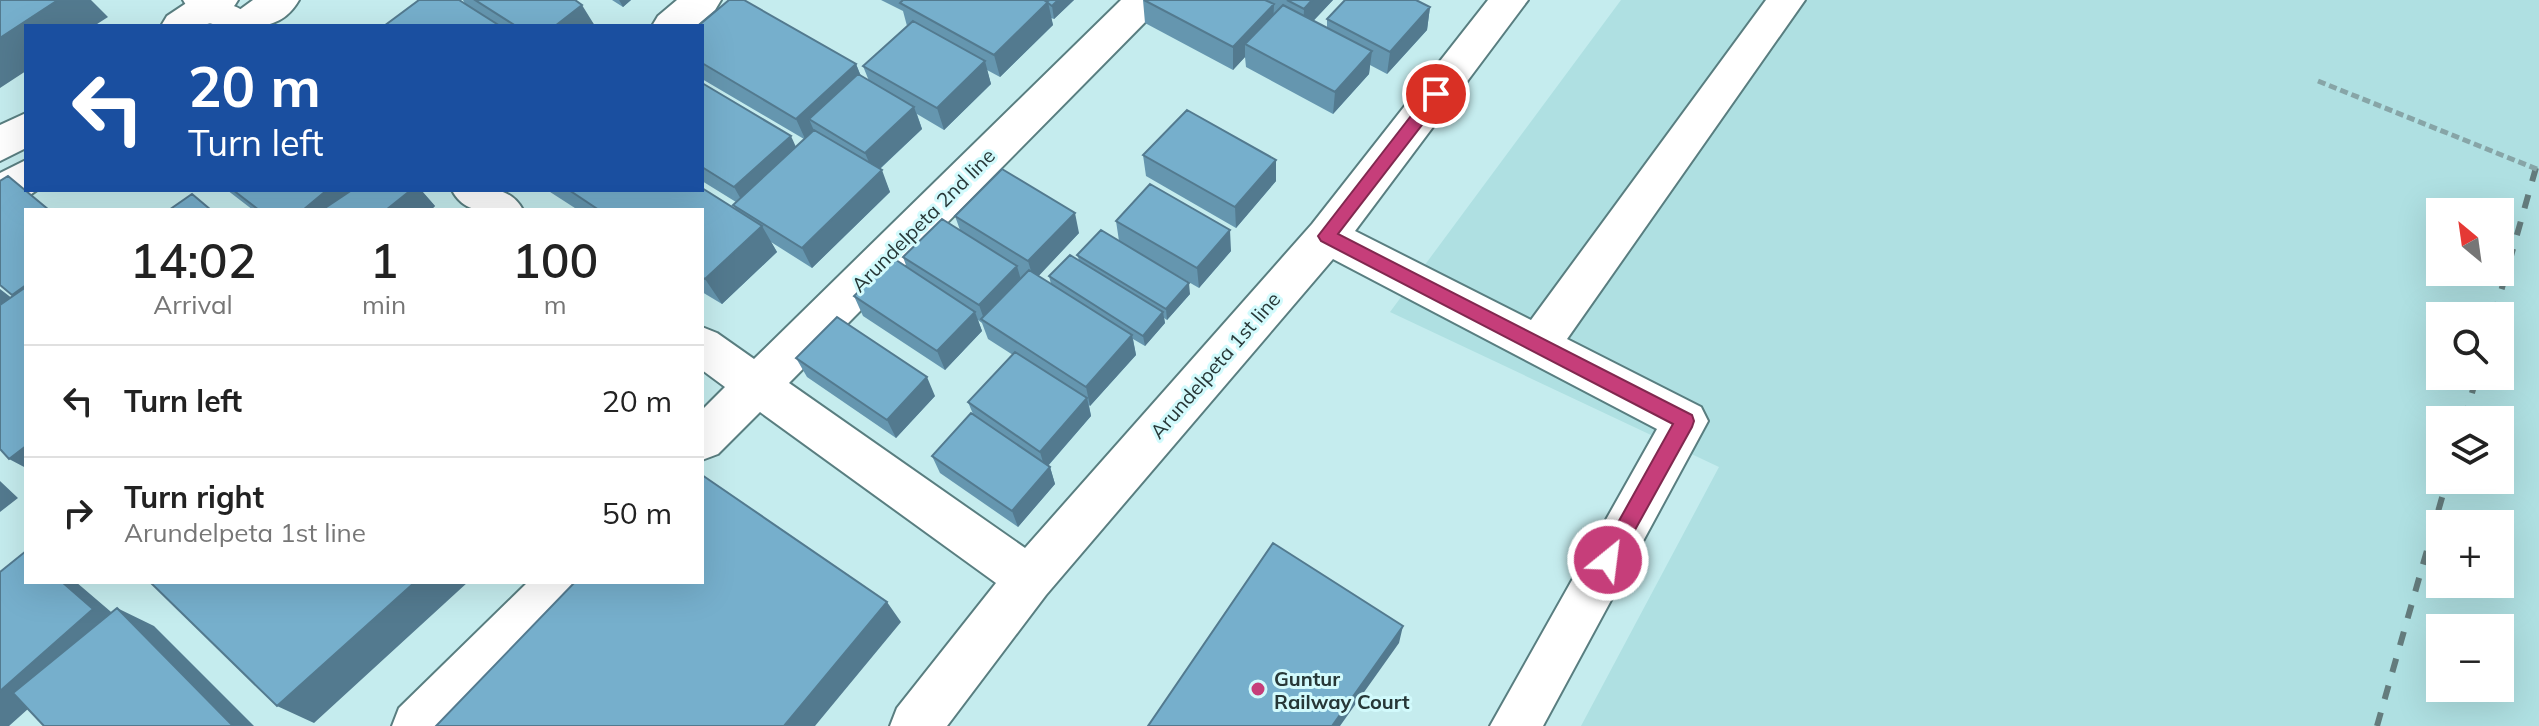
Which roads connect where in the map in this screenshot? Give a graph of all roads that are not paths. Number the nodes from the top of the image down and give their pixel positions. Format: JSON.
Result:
{"nodes":[{"id":1,"x":280,"y":0,"type":"edge"},
{"id":2,"x":702,"y":0,"type":"edge"},
{"id":3,"x":1144,"y":0,"type":"edge"},
{"id":4,"x":1509,"y":0,"type":"edge"},
{"id":5,"x":1786,"y":0,"type":"edge"},
{"id":6,"x":223,"y":12,"type":"edge"},
{"id":7,"x":186,"y":24,"type":"edge"},
{"id":8,"x":673,"y":24,"type":"edge"},
{"id":9,"x":24,"y":129,"type":"edge"},
{"id":10,"x":0,"y":145,"type":"edge"},
{"id":11,"x":24,"y":177,"type":"edge"},
{"id":12,"x":0,"y":194,"type":"edge"},
{"id":13,"x":1327,"y":236,"type":"junction"},
{"id":14,"x":1538,"y":345,"type":"junction"},
{"id":15,"x":704,"y":347,"type":"edge"},
{"id":16,"x":758,"y":384,"type":"junction"},
{"id":17,"x":704,"y":438,"type":"edge"},
{"id":18,"x":1029,"y":579,"type":"junction"},
{"id":19,"x":559,"y":584,"type":"edge"},
{"id":20,"x":417,"y":726,"type":"edge"},
{"id":21,"x":915,"y":726,"type":"edge"},
{"id":22,"x":1515,"y":726,"type":"edge"}],
"edges":[{"from":1,"to":6,"type":"street"},
{"from":2,"to":8,"type":"street"},
{"from":3,"to":16,"type":"street","name":"Arundelpeta 2nd line"},
{"from":4,"to":13,"type":"street","name":"Arundelpeta 1st line"},
{"from":5,"to":14,"type":"street"},
{"from":6,"to":7,"type":"street"},
{"from":9,"to":10,"type":"street"},
{"from":11,"to":12,"type":"street"},
{"from":13,"to":14,"type":"street"},
{"from":13,"to":18,"type":"street","name":"Arundelpeta 1st line"},
{"from":14,"to":22,"type":"street"},
{"from":15,"to":16,"type":"street"},
{"from":16,"to":17,"type":"street","name":"Arundelpeta 2nd line"},
{"from":16,"to":18,"type":"street"},
{"from":18,"to":21,"type":"street","name":"Arundelpeta 1st line"},
{"from":19,"to":20,"type":"street"}]}
